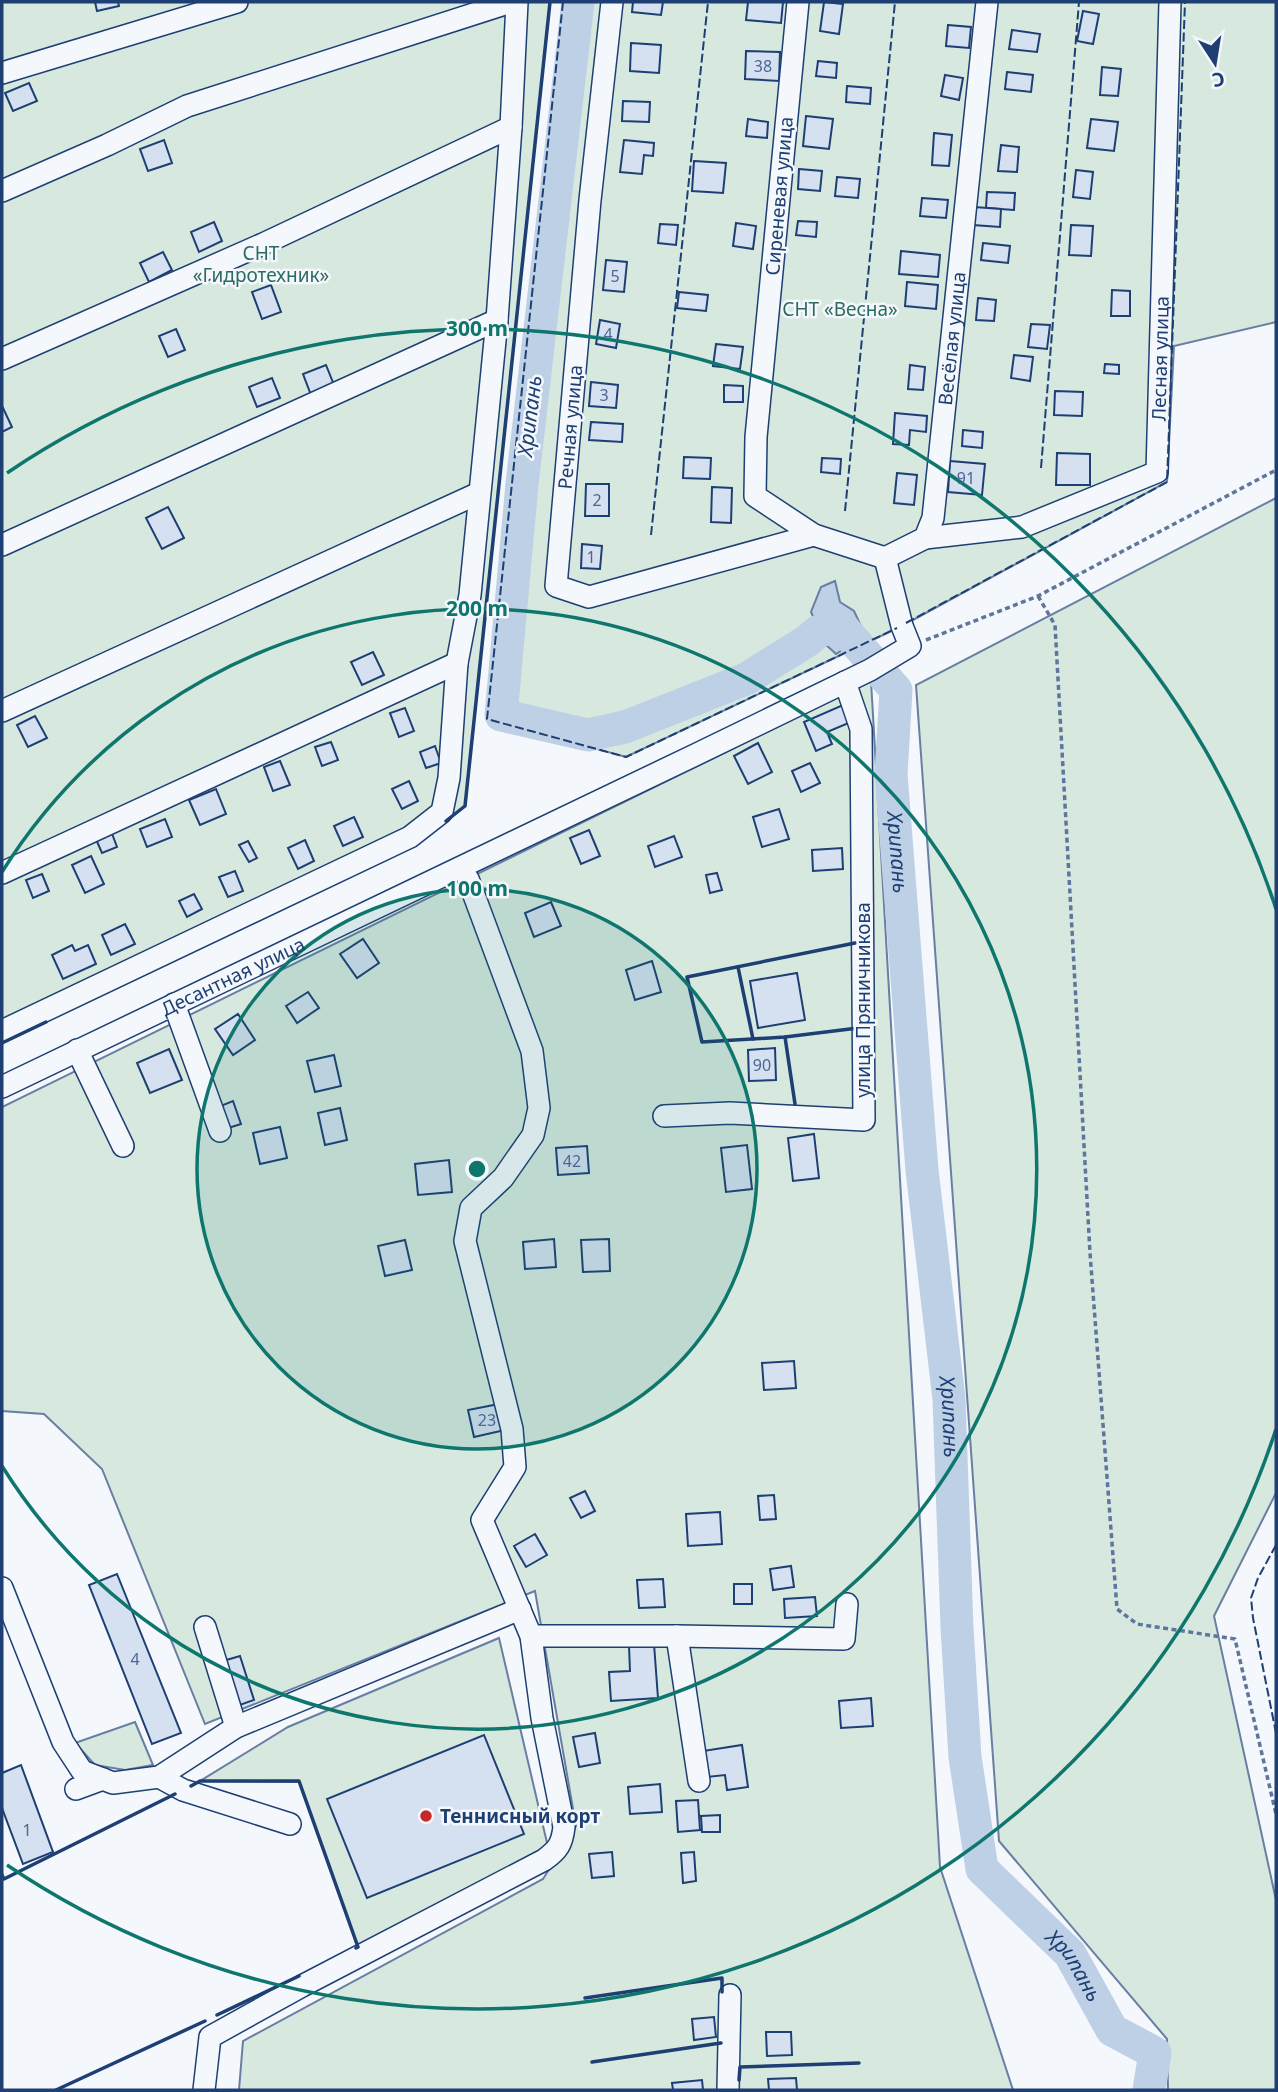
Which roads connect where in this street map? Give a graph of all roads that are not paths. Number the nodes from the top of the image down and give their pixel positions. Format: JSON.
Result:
{"nodes":[{"id":1,"x":237,"y":2,"type":"edge"},
{"id":2,"x":511,"y":2,"type":"edge"},
{"id":3,"x":517,"y":2,"type":"edge"},
{"id":4,"x":612,"y":2,"type":"edge"},
{"id":5,"x":798,"y":2,"type":"edge"},
{"id":6,"x":987,"y":2,"type":"edge"},
{"id":7,"x":1170,"y":2,"type":"edge"},
{"id":8,"x":2,"y":73,"type":"edge"},
{"id":9,"x":511,"y":127,"type":"junction"},
{"id":10,"x":2,"y":191,"type":"edge"},
{"id":11,"x":496,"y":320,"type":"junction"},
{"id":12,"x":2,"y":359,"type":"edge"},
{"id":13,"x":478,"y":493,"type":"junction"},
{"id":14,"x":814,"y":535,"type":"junction"},
{"id":15,"x":925,"y":538,"type":"junction"},
{"id":16,"x":2,"y":545,"type":"edge"},
{"id":17,"x":885,"y":558,"type":"junction"},
{"id":18,"x":457,"y":663,"type":"junction"},
{"id":19,"x":845,"y":682,"type":"junction"},
{"id":20,"x":2,"y":711,"type":"edge"},
{"id":21,"x":466,"y":872,"type":"junction"},
{"id":22,"x":2,"y":873,"type":"edge"},
{"id":23,"x":174,"y":1004,"type":"junction"},
{"id":24,"x":2,"y":1031,"type":"edge"},
{"id":25,"x":77,"y":1051,"type":"junction"},
{"id":26,"x":2,"y":1087,"type":"edge"},
{"id":27,"x":664,"y":1116,"type":"dead end"},
{"id":28,"x":220,"y":1131,"type":"dead end"},
{"id":29,"x":123,"y":1146,"type":"dead end"},
{"id":30,"x":2,"y":1588,"type":"edge"},
{"id":31,"x":847,"y":1604,"type":"dead end"},
{"id":32,"x":520,"y":1609,"type":"junction"},
{"id":33,"x":205,"y":1627,"type":"dead end"},
{"id":34,"x":531,"y":1636,"type":"junction"},
{"id":35,"x":677,"y":1636,"type":"junction"},
{"id":36,"x":236,"y":1727,"type":"junction"},
{"id":37,"x":159,"y":1777,"type":"junction"},
{"id":38,"x":103,"y":1779,"type":"junction"},
{"id":39,"x":699,"y":1781,"type":"dead end"},
{"id":40,"x":76,"y":1789,"type":"dead end"},
{"id":41,"x":290,"y":1824,"type":"dead end"},
{"id":42,"x":730,"y":1995,"type":"dead end"},
{"id":43,"x":204,"y":2090,"type":"edge"},
{"id":44,"x":728,"y":2090,"type":"edge"}],
"edges":[{"from":1,"to":8,"type":"street"},
{"from":2,"to":10,"type":"street"},
{"from":3,"to":9,"type":"street"},
{"from":4,"to":14,"type":"street","name":"Речная улица"},
{"from":5,"to":14,"type":"street","name":"Сиреневая улица"},
{"from":6,"to":15,"type":"street","name":"Весёлая улица"},
{"from":7,"to":15,"type":"street","name":"Лесная улица"},
{"from":9,"to":11,"type":"street"},
{"from":9,"to":12,"type":"street"},
{"from":11,"to":13,"type":"street"},
{"from":11,"to":16,"type":"street"},
{"from":13,"to":18,"type":"street"},
{"from":13,"to":20,"type":"street"},
{"from":14,"to":17,"type":"street","name":"Сиреневая улица"},
{"from":15,"to":17,"type":"street"},
{"from":17,"to":19,"type":"street","name":"Десантная улица"},
{"from":18,"to":22,"type":"street"},
{"from":18,"to":24,"type":"street"},
{"from":19,"to":21,"type":"street","name":"Десантная улица"},
{"from":19,"to":27,"type":"street","name":"улица Пряничникова"},
{"from":21,"to":23,"type":"street","name":"Десантная улица"},
{"from":21,"to":32,"type":"street"},
{"from":23,"to":25,"type":"street","name":"Десантная улица"},
{"from":23,"to":28,"type":"street"},
{"from":25,"to":26,"type":"street","name":"Десантная улица"},
{"from":25,"to":29,"type":"street"},
{"from":30,"to":38,"type":"street"},
{"from":31,"to":35,"type":"street"},
{"from":32,"to":34,"type":"street"},
{"from":32,"to":36,"type":"street"},
{"from":33,"to":36,"type":"street"},
{"from":34,"to":35,"type":"street"},
{"from":34,"to":43,"type":"street"},
{"from":35,"to":39,"type":"street"},
{"from":36,"to":37,"type":"street"},
{"from":37,"to":38,"type":"street"},
{"from":37,"to":41,"type":"street"},
{"from":38,"to":40,"type":"street"},
{"from":42,"to":44,"type":"street"}]}
